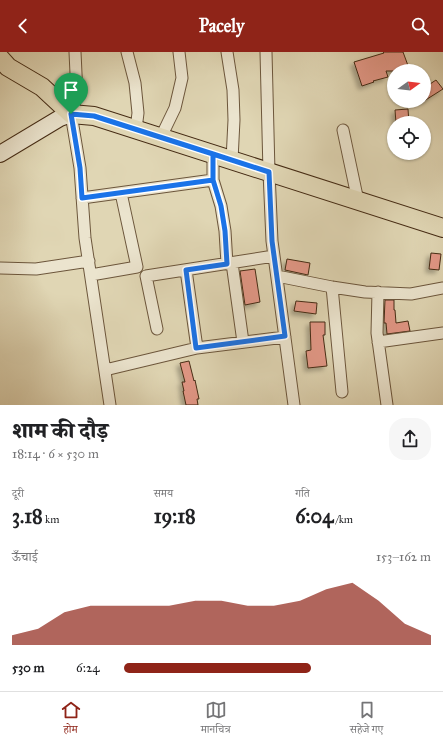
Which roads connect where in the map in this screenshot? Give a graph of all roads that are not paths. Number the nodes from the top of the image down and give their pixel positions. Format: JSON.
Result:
{"nodes":[{"id":1,"x":75,"y":52,"type":"edge"},
{"id":2,"x":127,"y":52,"type":"edge"},
{"id":3,"x":179,"y":52,"type":"edge"},
{"id":4,"x":227,"y":52,"type":"edge"},
{"id":5,"x":266,"y":52,"type":"edge"},
{"id":6,"x":0,"y":58,"type":"edge"},
{"id":7,"x":71,"y":114,"type":"junction"},
{"id":8,"x":136,"y":130,"type":"junction"},
{"id":9,"x":343,"y":130,"type":"dead end"},
{"id":10,"x":161,"y":138,"type":"junction"},
{"id":11,"x":0,"y":154,"type":"edge"},
{"id":12,"x":213,"y":154,"type":"junction"},
{"id":13,"x":232,"y":160,"type":"junction"},
{"id":14,"x":269,"y":172,"type":"junction"},
{"id":15,"x":213,"y":180,"type":"junction"},
{"id":16,"x":121,"y":193,"type":"junction"},
{"id":17,"x":82,"y":198,"type":"junction"},
{"id":18,"x":358,"y":201,"type":"junction"},
{"id":19,"x":443,"y":228,"type":"edge"},
{"id":20,"x":274,"y":256,"type":"junction"},
{"id":21,"x":89,"y":261,"type":"junction"},
{"id":22,"x":230,"y":263,"type":"junction"},
{"id":23,"x":0,"y":268,"type":"edge"},
{"id":24,"x":186,"y":270,"type":"junction"},
{"id":25,"x":91,"y":275,"type":"junction"},
{"id":26,"x":277,"y":276,"type":"junction"},
{"id":27,"x":332,"y":287,"type":"junction"},
{"id":28,"x":443,"y":288,"type":"edge"},
{"id":29,"x":378,"y":292,"type":"junction"},
{"id":30,"x":157,"y":329,"type":"dead end"},
{"id":31,"x":443,"y":333,"type":"edge"},
{"id":32,"x":285,"y":336,"type":"junction"},
{"id":33,"x":243,"y":342,"type":"junction"},
{"id":34,"x":378,"y":342,"type":"junction"},
{"id":35,"x":196,"y":348,"type":"junction"},
{"id":36,"x":105,"y":370,"type":"junction"},
{"id":37,"x":342,"y":392,"type":"dead end"},
{"id":38,"x":110,"y":405,"type":"edge"},
{"id":39,"x":294,"y":405,"type":"edge"},
{"id":40,"x":387,"y":405,"type":"edge"}],
"edges":[{"from":1,"to":7,"type":"street"},
{"from":2,"to":8,"type":"street"},
{"from":3,"to":10,"type":"street"},
{"from":4,"to":13,"type":"street"},
{"from":5,"to":14,"type":"street"},
{"from":6,"to":7,"type":"main road"},
{"from":7,"to":8,"type":"main road"},
{"from":7,"to":11,"type":"main road"},
{"from":7,"to":17,"type":"street"},
{"from":8,"to":10,"type":"main road"},
{"from":9,"to":18,"type":"street"},
{"from":10,"to":12,"type":"main road"},
{"from":12,"to":13,"type":"main road"},
{"from":12,"to":15,"type":"street"},
{"from":13,"to":14,"type":"main road"},
{"from":14,"to":18,"type":"main road"},
{"from":14,"to":20,"type":"street"},
{"from":15,"to":16,"type":"street"},
{"from":15,"to":22,"type":"street"},
{"from":16,"to":17,"type":"street"},
{"from":16,"to":25,"type":"street"},
{"from":17,"to":21,"type":"street"},
{"from":18,"to":19,"type":"main road"},
{"from":20,"to":22,"type":"street"},
{"from":20,"to":26,"type":"street"},
{"from":21,"to":23,"type":"street"},
{"from":21,"to":25,"type":"street"},
{"from":22,"to":24,"type":"street"},
{"from":22,"to":33,"type":"street"},
{"from":24,"to":30,"type":"street"},
{"from":24,"to":35,"type":"street"},
{"from":25,"to":36,"type":"street"},
{"from":26,"to":27,"type":"street"},
{"from":26,"to":32,"type":"street"},
{"from":27,"to":29,"type":"street"},
{"from":27,"to":37,"type":"street"},
{"from":28,"to":29,"type":"street"},
{"from":29,"to":34,"type":"street"},
{"from":31,"to":34,"type":"street"},
{"from":32,"to":33,"type":"street"},
{"from":32,"to":39,"type":"street"},
{"from":33,"to":35,"type":"street"},
{"from":34,"to":40,"type":"street"},
{"from":35,"to":36,"type":"street"},
{"from":36,"to":38,"type":"street"}]}
